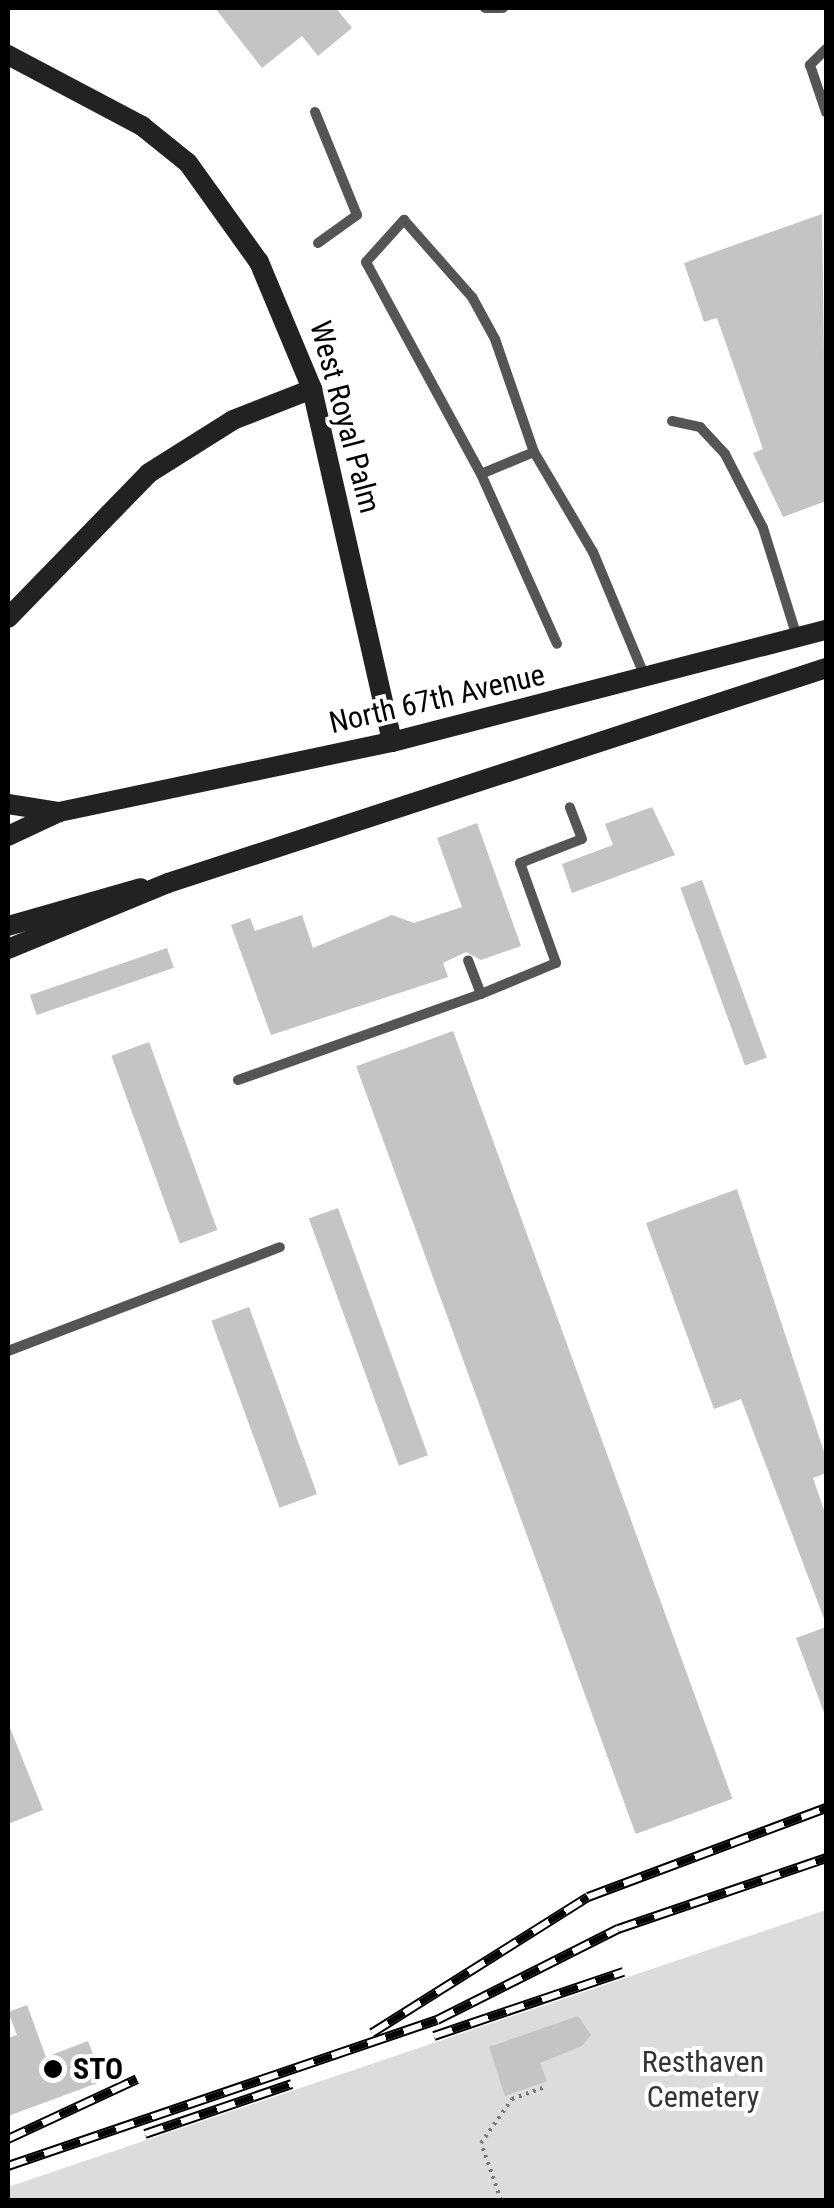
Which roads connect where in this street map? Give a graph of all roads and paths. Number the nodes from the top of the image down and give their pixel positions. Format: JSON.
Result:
{"nodes":[{"id":1,"x":484,"y":8,"type":"edge"},
{"id":2,"x":503,"y":8,"type":"edge"},
{"id":3,"x":826,"y":49,"type":"edge"},
{"id":4,"x":8,"y":56,"type":"edge"},
{"id":5,"x":315,"y":112,"type":"dead end"},
{"id":6,"x":826,"y":112,"type":"edge"},
{"id":7,"x":318,"y":242,"type":"dead end"},
{"id":8,"x":312,"y":389,"type":"junction"},
{"id":9,"x":672,"y":421,"type":"dead end"},
{"id":10,"x":534,"y":452,"type":"junction"},
{"id":11,"x":482,"y":474,"type":"junction"},
{"id":12,"x":8,"y":618,"type":"edge"},
{"id":13,"x":826,"y":630,"type":"edge"},
{"id":14,"x":798,"y":638,"type":"junction"},
{"id":15,"x":557,"y":644,"type":"dead end"},
{"id":16,"x":826,"y":668,"type":"edge"},
{"id":17,"x":646,"y":678,"type":"junction"},
{"id":18,"x":392,"y":742,"type":"junction"},
{"id":19,"x":8,"y":804,"type":"edge"},
{"id":20,"x":570,"y":807,"type":"dead end"},
{"id":21,"x":59,"y":812,"type":"junction"},
{"id":22,"x":8,"y":836,"type":"edge"},
{"id":23,"x":168,"y":883,"type":"junction"},
{"id":24,"x":8,"y":926,"type":"edge"},
{"id":25,"x":8,"y":949,"type":"edge"},
{"id":26,"x":468,"y":960,"type":"dead end"},
{"id":27,"x":481,"y":994,"type":"junction"},
{"id":28,"x":238,"y":1080,"type":"dead end"},
{"id":29,"x":280,"y":1247,"type":"dead end"},
{"id":30,"x":8,"y":1351,"type":"edge"},
{"id":31,"x":546,"y":2087,"type":"dead end"},
{"id":32,"x":501,"y":2200,"type":"edge"}],
"edges":[{"from":1,"to":2,"type":"lane"},
{"from":3,"to":6,"type":"lane"},
{"from":4,"to":8,"type":"main road","name":"West Royal Palm"},
{"from":5,"to":7,"type":"lane"},
{"from":8,"to":12,"type":"main road"},
{"from":8,"to":18,"type":"main road","name":"West Royal Palm"},
{"from":9,"to":14,"type":"lane"},
{"from":10,"to":11,"type":"lane"},
{"from":10,"to":11,"type":"lane"},
{"from":10,"to":17,"type":"lane"},
{"from":11,"to":15,"type":"lane"},
{"from":13,"to":14,"type":"main road","name":"North 67th Avenue"},
{"from":14,"to":17,"type":"main road","name":"North 67th Avenue"},
{"from":16,"to":23,"type":"main road"},
{"from":17,"to":18,"type":"main road","name":"North 67th Avenue"},
{"from":18,"to":21,"type":"main road","name":"North 67th Avenue"},
{"from":19,"to":21,"type":"main road","name":"North 67th Avenue"},
{"from":20,"to":27,"type":"lane"},
{"from":21,"to":22,"type":"main road","name":"North 67th Avenue"},
{"from":23,"to":24,"type":"main road"},
{"from":23,"to":25,"type":"main road"},
{"from":26,"to":27,"type":"lane"},
{"from":27,"to":28,"type":"lane"},
{"from":29,"to":30,"type":"lane"},
{"from":31,"to":32,"type":"path"}]}
